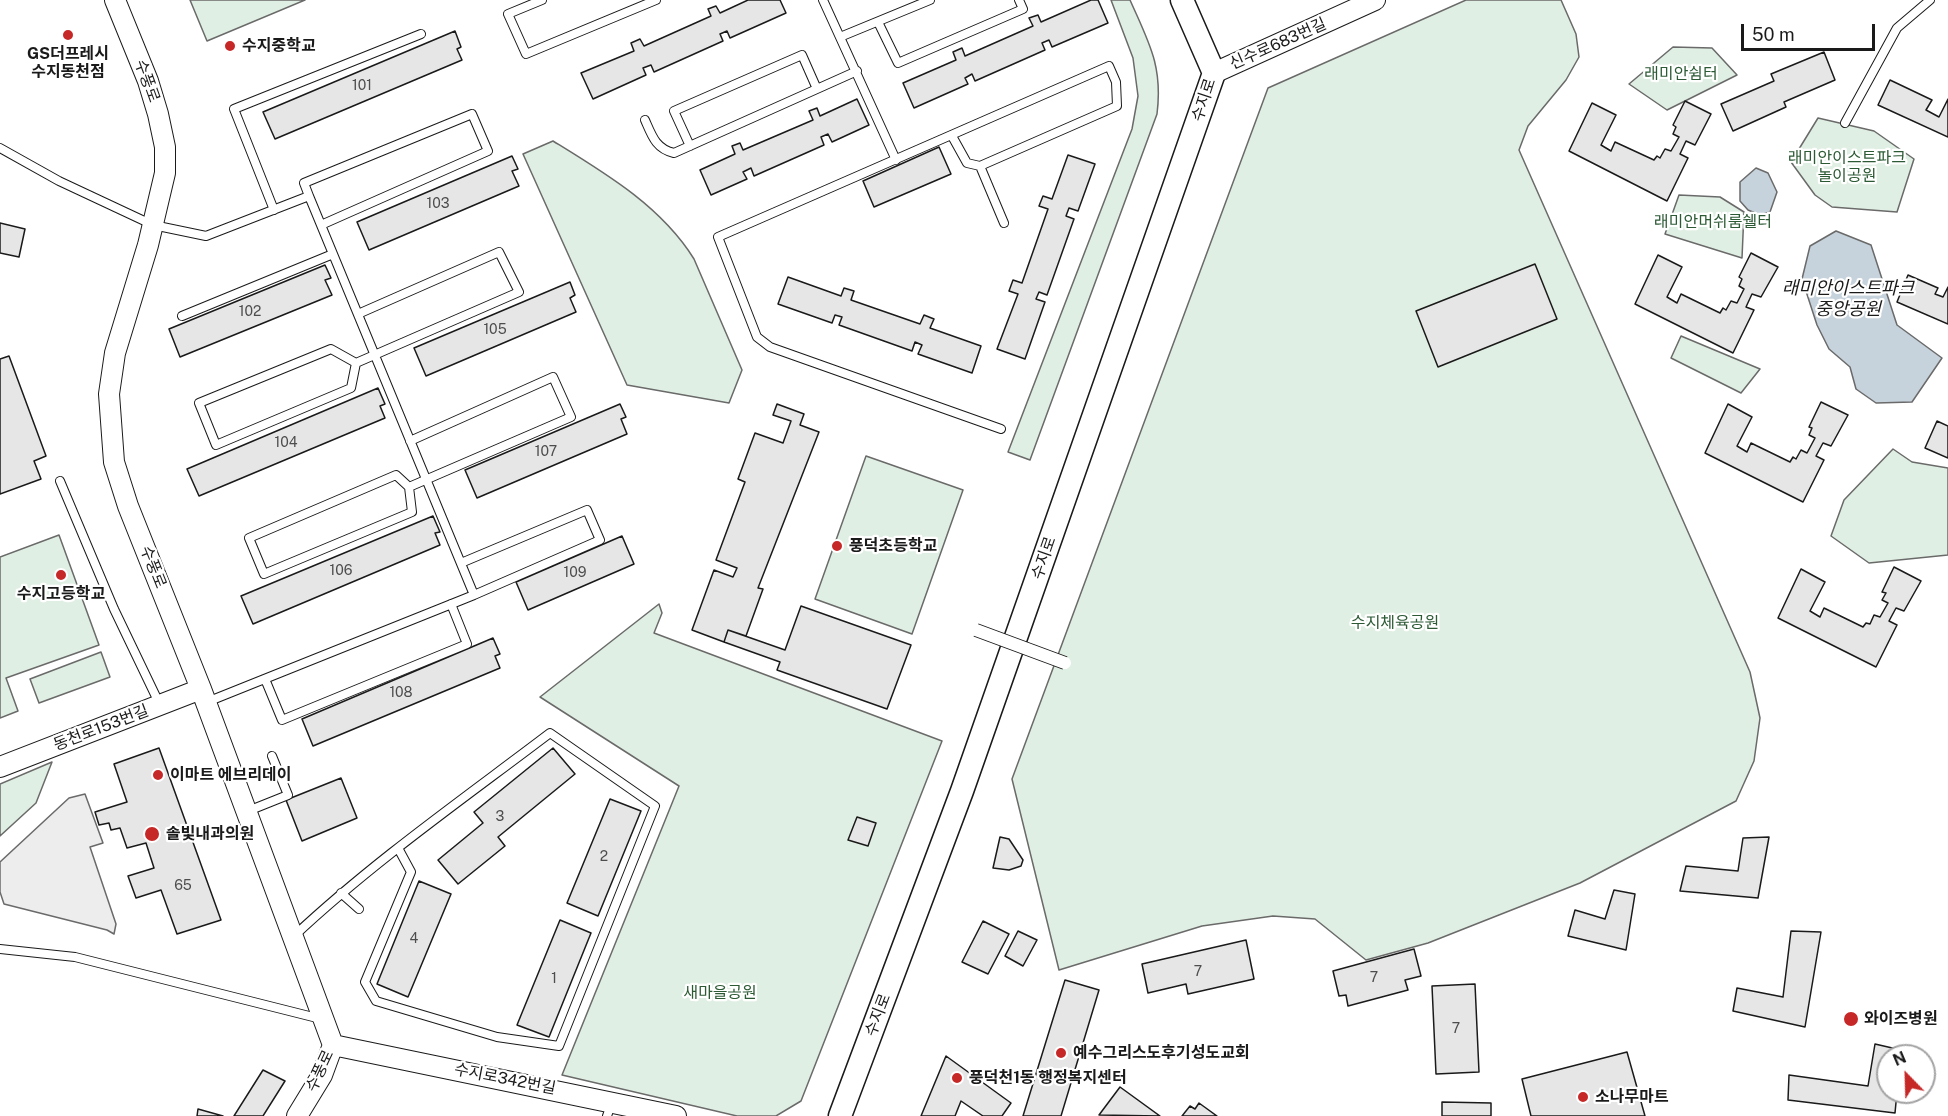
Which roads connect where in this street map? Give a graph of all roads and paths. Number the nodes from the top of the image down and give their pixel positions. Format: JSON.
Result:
{"nodes":[{"id":1,"x":115,"y":0,"type":"edge"},
{"id":2,"x":542,"y":0,"type":"edge"},
{"id":3,"x":656,"y":0,"type":"edge"},
{"id":4,"x":823,"y":0,"type":"edge"},
{"id":5,"x":930,"y":0,"type":"edge"},
{"id":6,"x":1019,"y":0,"type":"edge"},
{"id":7,"x":1182,"y":0,"type":"edge"},
{"id":8,"x":1375,"y":0,"type":"edge"},
{"id":9,"x":1930,"y":0,"type":"edge"},
{"id":10,"x":878,"y":22,"type":"junction"},
{"id":11,"x":421,"y":34,"type":"dead end"},
{"id":12,"x":840,"y":37,"type":"junction"},
{"id":13,"x":857,"y":71,"type":"junction"},
{"id":14,"x":1214,"y":73,"type":"junction"},
{"id":15,"x":817,"y":89,"type":"junction"},
{"id":16,"x":645,"y":120,"type":"dead end"},
{"id":17,"x":1845,"y":123,"type":"dead end"},
{"id":18,"x":952,"y":136,"type":"junction"},
{"id":19,"x":690,"y":146,"type":"junction"},
{"id":20,"x":0,"y":148,"type":"edge"},
{"id":21,"x":896,"y":160,"type":"junction"},
{"id":22,"x":980,"y":166,"type":"junction"},
{"id":23,"x":309,"y":196,"type":"junction"},
{"id":24,"x":274,"y":210,"type":"junction"},
{"id":25,"x":1004,"y":223,"type":"dead end"},
{"id":26,"x":153,"y":225,"type":"junction"},
{"id":27,"x":321,"y":225,"type":"junction"},
{"id":28,"x":333,"y":254,"type":"junction"},
{"id":29,"x":358,"y":314,"type":"junction"},
{"id":30,"x":182,"y":316,"type":"dead end"},
{"id":31,"x":375,"y":355,"type":"junction"},
{"id":32,"x":356,"y":363,"type":"junction"},
{"id":33,"x":1000,"y":429,"type":"dead end"},
{"id":34,"x":410,"y":441,"type":"junction"},
{"id":35,"x":425,"y":479,"type":"junction"},
{"id":36,"x":60,"y":481,"type":"dead end"},
{"id":37,"x":409,"y":487,"type":"junction"},
{"id":38,"x":461,"y":563,"type":"junction"},
{"id":39,"x":474,"y":595,"type":"junction"},
{"id":40,"x":451,"y":604,"type":"junction"},
{"id":41,"x":976,"y":630,"type":"dead end"},
{"id":42,"x":1065,"y":663,"type":"dead end"},
{"id":43,"x":264,"y":679,"type":"junction"},
{"id":44,"x":204,"y":696,"type":"junction"},
{"id":45,"x":160,"y":705,"type":"junction"},
{"id":46,"x":272,"y":756,"type":"dead end"},
{"id":47,"x":0,"y":757,"type":"edge"},
{"id":48,"x":24,"y":758,"type":"junction"},
{"id":49,"x":0,"y":767,"type":"edge"},
{"id":50,"x":248,"y":811,"type":"junction"},
{"id":51,"x":398,"y":848,"type":"junction"},
{"id":52,"x":340,"y":893,"type":"junction"},
{"id":53,"x":359,"y":909,"type":"dead end"},
{"id":54,"x":293,"y":937,"type":"junction"},
{"id":55,"x":0,"y":949,"type":"edge"},
{"id":56,"x":322,"y":1019,"type":"junction"},
{"id":57,"x":333,"y":1045,"type":"junction"},
{"id":58,"x":610,"y":1109,"type":"edge"},
{"id":59,"x":297,"y":1116,"type":"edge"},
{"id":60,"x":676,"y":1116,"type":"edge"},
{"id":61,"x":840,"y":1116,"type":"edge"}],
"edges":[{"from":1,"to":26,"type":"street","name":"수풍로"},
{"from":2,"to":3,"type":"lane"},
{"from":4,"to":12,"type":"lane"},
{"from":5,"to":10,"type":"lane"},
{"from":6,"to":10,"type":"lane"},
{"from":7,"to":14,"type":"main road","name":"수지로"},
{"from":8,"to":14,"type":"street","name":"신수로683번길"},
{"from":9,"to":17,"type":"lane"},
{"from":10,"to":12,"type":"lane"},
{"from":11,"to":24,"type":"lane"},
{"from":12,"to":13,"type":"lane"},
{"from":13,"to":15,"type":"lane"},
{"from":13,"to":21,"type":"lane"},
{"from":14,"to":61,"type":"main road","name":"수지로"},
{"from":15,"to":19,"type":"lane"},
{"from":15,"to":19,"type":"lane"},
{"from":16,"to":19,"type":"lane"},
{"from":18,"to":21,"type":"lane"},
{"from":18,"to":22,"type":"lane"},
{"from":18,"to":22,"type":"lane"},
{"from":20,"to":26,"type":"lane"},
{"from":21,"to":33,"type":"lane"},
{"from":22,"to":25,"type":"lane"},
{"from":23,"to":24,"type":"lane"},
{"from":23,"to":27,"type":"lane"},
{"from":23,"to":27,"type":"lane"},
{"from":24,"to":26,"type":"lane"},
{"from":26,"to":44,"type":"street","name":"수풍로"},
{"from":27,"to":28,"type":"lane"},
{"from":28,"to":29,"type":"lane"},
{"from":28,"to":30,"type":"lane"},
{"from":29,"to":31,"type":"lane"},
{"from":29,"to":31,"type":"lane"},
{"from":31,"to":32,"type":"lane"},
{"from":31,"to":34,"type":"lane"},
{"from":32,"to":32,"type":"lane"},
{"from":34,"to":35,"type":"lane"},
{"from":34,"to":35,"type":"lane"},
{"from":35,"to":37,"type":"lane"},
{"from":35,"to":38,"type":"lane"},
{"from":36,"to":45,"type":"lane"},
{"from":37,"to":37,"type":"lane"},
{"from":38,"to":39,"type":"lane"},
{"from":38,"to":39,"type":"lane"},
{"from":39,"to":40,"type":"lane"},
{"from":40,"to":43,"type":"lane"},
{"from":40,"to":43,"type":"lane"},
{"from":41,"to":42,"type":"street","bridge":true},
{"from":43,"to":44,"type":"lane"},
{"from":44,"to":45,"type":"street","name":"동천로153번길"},
{"from":44,"to":50,"type":"street","name":"수풍로"},
{"from":45,"to":48,"type":"street","name":"동천로153번길"},
{"from":46,"to":50,"type":"lane"},
{"from":47,"to":48,"type":"lane"},
{"from":48,"to":49,"type":"street","name":"동천로153번길"},
{"from":50,"to":54,"type":"street","name":"수풍로"},
{"from":51,"to":51,"type":"lane"},
{"from":51,"to":52,"type":"lane"},
{"from":52,"to":53,"type":"lane"},
{"from":52,"to":54,"type":"lane"},
{"from":54,"to":56,"type":"street","name":"수풍로"},
{"from":55,"to":56,"type":"lane"},
{"from":56,"to":57,"type":"street","name":"수풍로"},
{"from":57,"to":58,"type":"street","name":"수지로342번길"},
{"from":57,"to":59,"type":"street","name":"수풍로"},
{"from":58,"to":60,"type":"street","name":"수지로342번길"}]}
